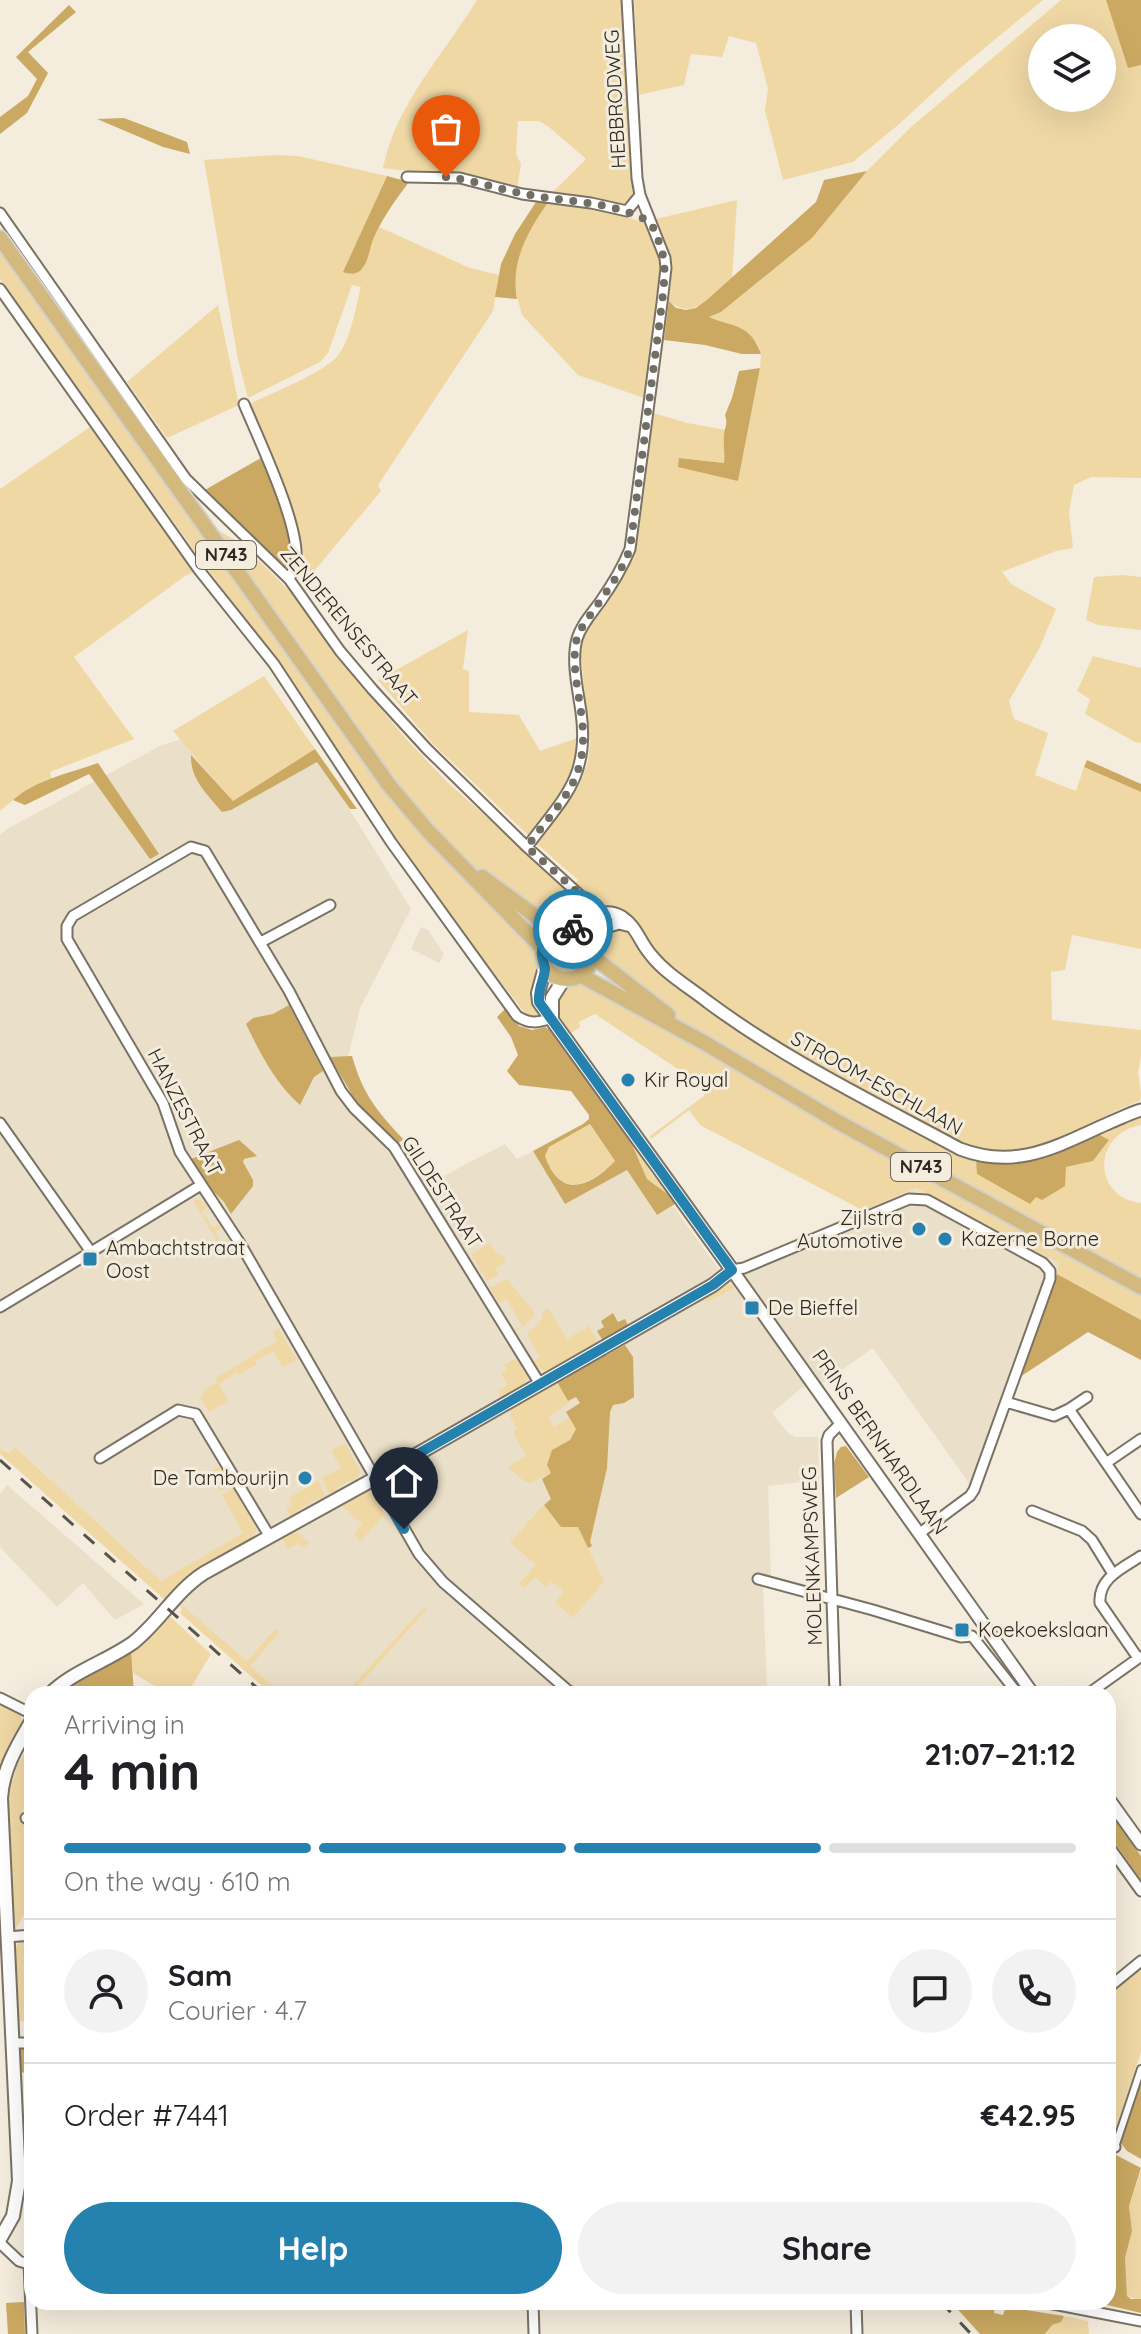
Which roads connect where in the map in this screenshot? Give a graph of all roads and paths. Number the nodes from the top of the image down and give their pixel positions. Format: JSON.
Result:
{"nodes":[{"id":1,"x":627,"y":0,"type":"edge"},
{"id":2,"x":407,"y":177,"type":"dead end"},
{"id":3,"x":640,"y":195,"type":"junction"},
{"id":4,"x":627,"y":211,"type":"junction"},
{"id":5,"x":0,"y":213,"type":"edge"},
{"id":6,"x":651,"y":223,"type":"junction"},
{"id":7,"x":0,"y":238,"type":"edge"},
{"id":8,"x":0,"y":289,"type":"edge"},
{"id":9,"x":244,"y":404,"type":"dead end"},
{"id":10,"x":289,"y":579,"type":"junction"},
{"id":11,"x":527,"y":847,"type":"junction"},
{"id":12,"x":188,"y":849,"type":"joint"},
{"id":13,"x":462,"y":864,"type":"junction"},
{"id":14,"x":330,"y":905,"type":"dead end"},
{"id":15,"x":601,"y":913,"type":"junction"},
{"id":16,"x":612,"y":924,"type":"junction"},
{"id":17,"x":632,"y":926,"type":"junction"},
{"id":18,"x":572,"y":929,"type":"junction"},
{"id":19,"x":556,"y":931,"type":"junction"},
{"id":20,"x":261,"y":942,"type":"junction"},
{"id":21,"x":542,"y":948,"type":"junction"},
{"id":22,"x":591,"y":950,"type":"junction"},
{"id":23,"x":545,"y":967,"type":"junction"},
{"id":24,"x":580,"y":975,"type":"junction"},
{"id":25,"x":564,"y":979,"type":"junction"},
{"id":26,"x":552,"y":1018,"type":"junction"},
{"id":27,"x":703,"y":1042,"type":"junction"},
{"id":28,"x":1141,"y":1110,"type":"edge"},
{"id":29,"x":0,"y":1123,"type":"edge"},
{"id":30,"x":201,"y":1185,"type":"junction"},
{"id":31,"x":91,"y":1252,"type":"junction"},
{"id":32,"x":732,"y":1270,"type":"junction"},
{"id":33,"x":1141,"y":1287,"type":"edge"},
{"id":34,"x":0,"y":1307,"type":"edge"},
{"id":35,"x":540,"y":1384,"type":"junction"},
{"id":36,"x":1087,"y":1397,"type":"dead end"},
{"id":37,"x":1006,"y":1402,"type":"junction"},
{"id":38,"x":1069,"y":1409,"type":"junction"},
{"id":39,"x":841,"y":1423,"type":"junction"},
{"id":40,"x":1141,"y":1439,"type":"edge"},
{"id":41,"x":100,"y":1458,"type":"dead end"},
{"id":42,"x":1106,"y":1463,"type":"junction"},
{"id":43,"x":374,"y":1479,"type":"junction"},
{"id":44,"x":1032,"y":1511,"type":"dead end"},
{"id":45,"x":1141,"y":1514,"type":"edge"},
{"id":46,"x":920,"y":1533,"type":"junction"},
{"id":47,"x":270,"y":1537,"type":"junction"},
{"id":48,"x":1141,"y":1556,"type":"edge"},
{"id":49,"x":1113,"y":1574,"type":"junction"},
{"id":50,"x":758,"y":1579,"type":"dead end"},
{"id":51,"x":832,"y":1599,"type":"junction"},
{"id":52,"x":983,"y":1623,"type":"junction"},
{"id":53,"x":972,"y":1636,"type":"junction"},
{"id":54,"x":1139,"y":1657,"type":"edge"},
{"id":55,"x":60,"y":1686,"type":"edge"},
{"id":56,"x":563,"y":1686,"type":"edge"},
{"id":57,"x":835,"y":1686,"type":"edge"},
{"id":58,"x":1012,"y":1686,"type":"edge"},
{"id":59,"x":1027,"y":1686,"type":"edge"},
{"id":60,"x":1099,"y":1686,"type":"edge"},
{"id":61,"x":0,"y":1698,"type":"edge"},
{"id":62,"x":24,"y":1710,"type":"edge"},
{"id":63,"x":24,"y":1734,"type":"edge"},
{"id":64,"x":1116,"y":1809,"type":"edge"},
{"id":65,"x":1141,"y":1844,"type":"edge"},
{"id":66,"x":1116,"y":1863,"type":"edge"},
{"id":67,"x":1141,"y":1891,"type":"edge"},
{"id":68,"x":24,"y":1936,"type":"edge"},
{"id":69,"x":7,"y":1937,"type":"junction"},
{"id":70,"x":1141,"y":1961,"type":"edge"},
{"id":71,"x":1116,"y":1981,"type":"edge"},
{"id":72,"x":13,"y":2043,"type":"junction"},
{"id":73,"x":24,"y":2043,"type":"edge"},
{"id":74,"x":1141,"y":2069,"type":"edge"},
{"id":75,"x":1116,"y":2137,"type":"edge"},
{"id":76,"x":0,"y":2241,"type":"edge"},
{"id":77,"x":24,"y":2263,"type":"edge"},
{"id":78,"x":31,"y":2310,"type":"edge"},
{"id":79,"x":533,"y":2310,"type":"edge"},
{"id":80,"x":856,"y":2310,"type":"edge"},
{"id":81,"x":1107,"y":2310,"type":"edge"},
{"id":82,"x":1141,"y":2321,"type":"edge"},
{"id":83,"x":32,"y":2334,"type":"edge"},
{"id":84,"x":534,"y":2334,"type":"edge"},
{"id":85,"x":857,"y":2334,"type":"edge"}],
"edges":[{"from":1,"to":3,"type":"street","name":"HEBBRODWEG"},
{"from":2,"to":4,"type":"street"},
{"from":3,"to":4,"type":"street"},
{"from":3,"to":6,"type":"street","name":"HEBBRODWEG"},
{"from":4,"to":6,"type":"street"},
{"from":5,"to":10,"type":"street","name":"ZENDERENSESTRAAT"},
{"from":6,"to":11,"type":"street","name":"HEBBRODWEG"},
{"from":7,"to":13,"type":"main road","number":"N743"},
{"from":8,"to":26,"type":"street"},
{"from":9,"to":10,"type":"street"},
{"from":10,"to":11,"type":"street","name":"ZENDERENSESTRAAT"},
{"from":11,"to":15,"type":"street","name":"ZENDERENSESTRAAT"},
{"from":12,"to":20,"type":"street","name":"GILDESTRAAT"},
{"from":12,"to":30,"type":"street","name":"HANZESTRAAT"},
{"from":13,"to":19,"type":"main road","number":"N743"},
{"from":13,"to":21,"type":"main road","number":"N743"},
{"from":14,"to":20,"type":"street"},
{"from":15,"to":16,"type":"street","name":"ZENDERENSESTRAAT"},
{"from":15,"to":17,"type":"street"},
{"from":15,"to":18,"type":"street"},
{"from":16,"to":17,"type":"street"},
{"from":16,"to":22,"type":"street"},
{"from":17,"to":28,"type":"street","name":"STROOM-ESCHLAAN"},
{"from":18,"to":19,"type":"main road"},
{"from":18,"to":22,"type":"main road","number":"N743"},
{"from":19,"to":21,"type":"main road"},
{"from":20,"to":35,"type":"street","name":"GILDESTRAAT"},
{"from":21,"to":23,"type":"main road"},
{"from":22,"to":24,"type":"main road"},
{"from":22,"to":27,"type":"main road","number":"N743"},
{"from":23,"to":25,"type":"main road"},
{"from":23,"to":26,"type":"main road","name":"PRINS BERNHARDLAAN"},
{"from":24,"to":25,"type":"main road"},
{"from":24,"to":27,"type":"main road","number":"N743"},
{"from":25,"to":26,"type":"main road"},
{"from":26,"to":32,"type":"main road","name":"PRINS BERNHARDLAAN"},
{"from":27,"to":33,"type":"main road","number":"N743"},
{"from":29,"to":31,"type":"street"},
{"from":30,"to":31,"type":"street"},
{"from":30,"to":43,"type":"street","name":"HANZESTRAAT"},
{"from":31,"to":34,"type":"street"},
{"from":32,"to":35,"type":"main road"},
{"from":32,"to":37,"type":"street"},
{"from":32,"to":39,"type":"street","name":"PRINS BERNHARDLAAN"},
{"from":35,"to":43,"type":"main road"},
{"from":36,"to":38,"type":"street"},
{"from":37,"to":38,"type":"street"},
{"from":37,"to":46,"type":"street"},
{"from":38,"to":42,"type":"street"},
{"from":39,"to":46,"type":"street","name":"PRINS BERNHARDLAAN"},
{"from":39,"to":51,"type":"street","name":"MOLENKAMPSWEG"},
{"from":40,"to":42,"type":"street"},
{"from":41,"to":47,"type":"street"},
{"from":42,"to":45,"type":"street"},
{"from":43,"to":47,"type":"main road"},
{"from":43,"to":56,"type":"street","name":"HANZESTRAAT"},
{"from":44,"to":49,"type":"street"},
{"from":46,"to":52,"type":"street","name":"PRINS BERNHARDLAAN"},
{"from":47,"to":55,"type":"main road"},
{"from":48,"to":49,"type":"street"},
{"from":49,"to":54,"type":"street"},
{"from":50,"to":51,"type":"street"},
{"from":51,"to":53,"type":"street"},
{"from":51,"to":57,"type":"street","name":"MOLENKAMPSWEG"},
{"from":52,"to":53,"type":"street"},
{"from":52,"to":59,"type":"street","name":"PRINS BERNHARDLAAN"},
{"from":53,"to":58,"type":"street"},
{"from":54,"to":60,"type":"street"},
{"from":61,"to":62,"type":"street"},
{"from":63,"to":69,"type":"main road"},
{"from":64,"to":65,"type":"street"},
{"from":66,"to":67,"type":"street"},
{"from":68,"to":69,"type":"street"},
{"from":69,"to":72,"type":"main road"},
{"from":70,"to":71,"type":"street"},
{"from":72,"to":73,"type":"street"},
{"from":72,"to":76,"type":"main road"},
{"from":74,"to":75,"type":"street"},
{"from":76,"to":77,"type":"street"},
{"from":78,"to":83,"type":"street"},
{"from":79,"to":84,"type":"street"},
{"from":80,"to":85,"type":"street"},
{"from":81,"to":82,"type":"street"}]}
